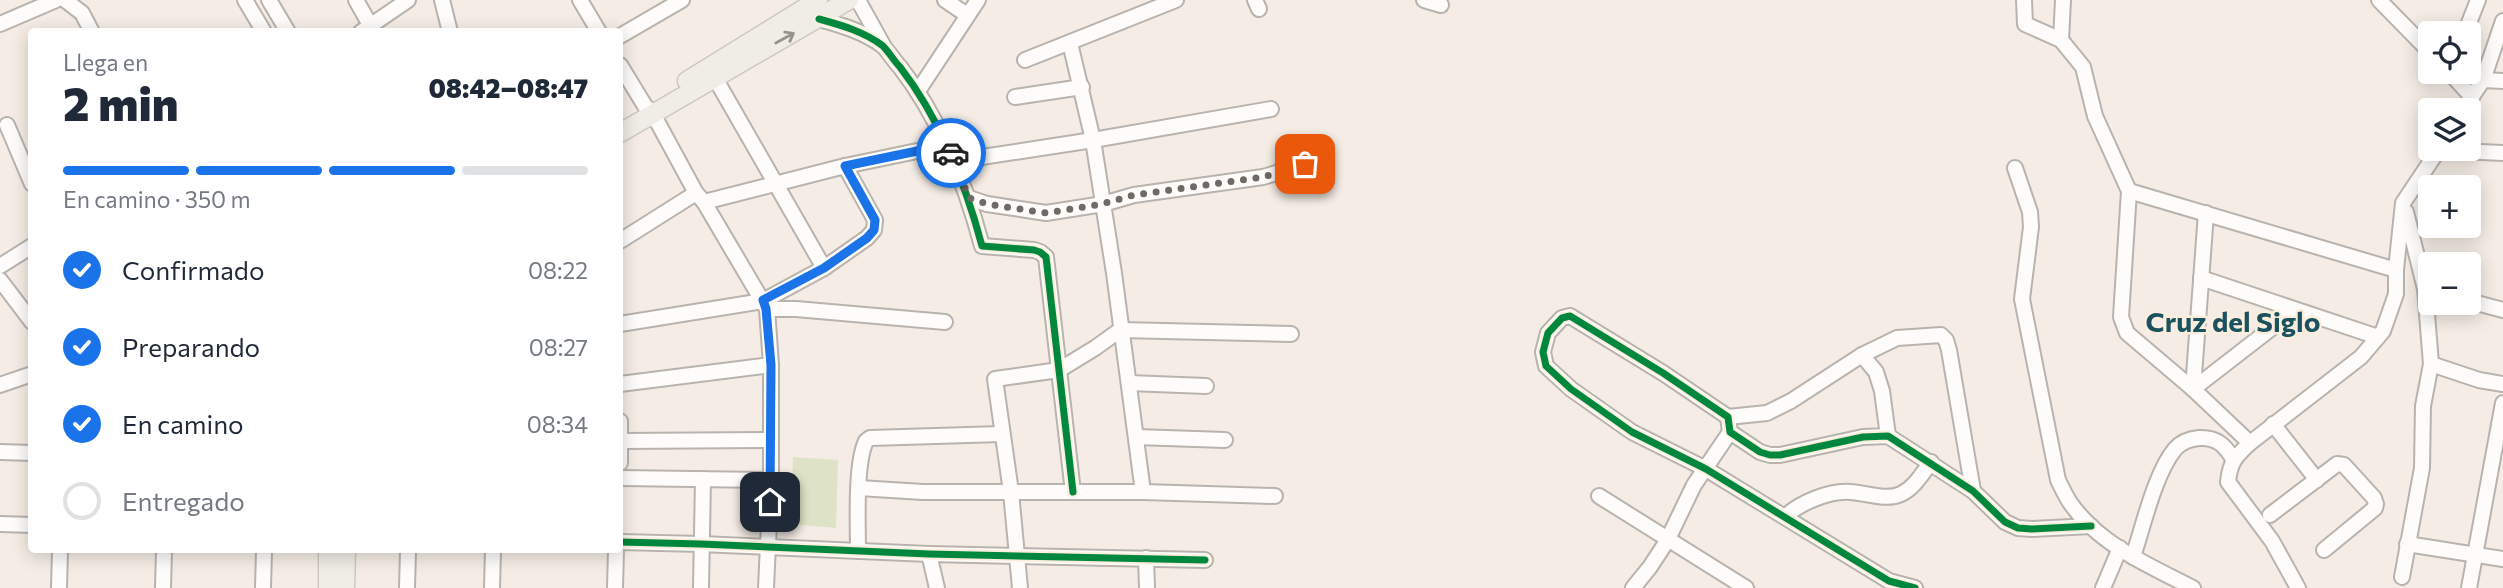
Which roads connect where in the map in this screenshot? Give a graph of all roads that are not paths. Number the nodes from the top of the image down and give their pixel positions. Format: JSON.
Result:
{"nodes":[{"id":1,"x":56,"y":0,"type":"edge"},
{"id":2,"x":65,"y":0,"type":"edge"},
{"id":3,"x":245,"y":0,"type":"edge"},
{"id":4,"x":269,"y":0,"type":"edge"},
{"id":5,"x":356,"y":0,"type":"edge"},
{"id":6,"x":408,"y":0,"type":"edge"},
{"id":7,"x":442,"y":0,"type":"edge"},
{"id":8,"x":580,"y":0,"type":"edge"},
{"id":9,"x":681,"y":0,"type":"edge"},
{"id":10,"x":818,"y":0,"type":"edge"},
{"id":11,"x":849,"y":0,"type":"edge"},
{"id":12,"x":858,"y":0,"type":"edge"},
{"id":13,"x":945,"y":0,"type":"edge"},
{"id":14,"x":978,"y":0,"type":"edge"},
{"id":15,"x":1176,"y":0,"type":"edge"},
{"id":16,"x":1424,"y":0,"type":"edge"},
{"id":17,"x":2024,"y":0,"type":"edge"},
{"id":18,"x":2063,"y":0,"type":"edge"},
{"id":19,"x":2379,"y":0,"type":"edge"},
{"id":20,"x":2479,"y":0,"type":"edge"},
{"id":21,"x":1441,"y":5,"type":"dead end"},
{"id":22,"x":967,"y":15,"type":"junction"},
{"id":23,"x":819,"y":19,"type":"junction"},
{"id":24,"x":2471,"y":21,"type":"edge"},
{"id":25,"x":2503,"y":21,"type":"edge"},
{"id":26,"x":0,"y":24,"type":"edge"},
{"id":27,"x":90,"y":28,"type":"edge"},
{"id":28,"x":262,"y":28,"type":"edge"},
{"id":29,"x":286,"y":28,"type":"edge"},
{"id":30,"x":369,"y":28,"type":"edge"},
{"id":31,"x":370,"y":28,"type":"edge"},
{"id":32,"x":449,"y":28,"type":"edge"},
{"id":33,"x":597,"y":28,"type":"edge"},
{"id":34,"x":623,"y":34,"type":"edge"},
{"id":35,"x":2418,"y":39,"type":"edge"},
{"id":36,"x":2061,"y":40,"type":"junction"},
{"id":37,"x":1070,"y":43,"type":"junction"},
{"id":38,"x":883,"y":47,"type":"junction"},
{"id":39,"x":1025,"y":60,"type":"dead end"},
{"id":40,"x":623,"y":70,"type":"edge"},
{"id":41,"x":715,"y":78,"type":"junction"},
{"id":42,"x":2483,"y":80,"type":"junction"},
{"id":43,"x":2503,"y":80,"type":"edge"},
{"id":44,"x":2460,"y":84,"type":"edge"},
{"id":45,"x":1082,"y":87,"type":"junction"},
{"id":46,"x":918,"y":91,"type":"junction"},
{"id":47,"x":1015,"y":97,"type":"dead end"},
{"id":48,"x":2472,"y":97,"type":"joint"},
{"id":49,"x":649,"y":109,"type":"junction"},
{"id":50,"x":1271,"y":109,"type":"dead end"},
{"id":51,"x":623,"y":120,"type":"edge"},
{"id":52,"x":7,"y":125,"type":"dead end"},
{"id":53,"x":623,"y":131,"type":"edge"},
{"id":54,"x":1093,"y":140,"type":"junction"},
{"id":55,"x":946,"y":145,"type":"junction"},
{"id":56,"x":2481,"y":152,"type":"edge"},
{"id":57,"x":2503,"y":153,"type":"edge"},
{"id":58,"x":1326,"y":158,"type":"dead end"},
{"id":59,"x":956,"y":161,"type":"junction"},
{"id":60,"x":2431,"y":161,"type":"edge"},
{"id":61,"x":845,"y":166,"type":"junction"},
{"id":62,"x":2015,"y":168,"type":"dead end"},
{"id":63,"x":28,"y":175,"type":"edge"},
{"id":64,"x":776,"y":183,"type":"junction"},
{"id":65,"x":2129,"y":191,"type":"junction"},
{"id":66,"x":700,"y":197,"type":"junction"},
{"id":67,"x":969,"y":198,"type":"junction"},
{"id":68,"x":2403,"y":203,"type":"junction"},
{"id":69,"x":1102,"y":204,"type":"junction"},
{"id":70,"x":2206,"y":213,"type":"junction"},
{"id":71,"x":623,"y":239,"type":"edge"},
{"id":72,"x":28,"y":248,"type":"edge"},
{"id":73,"x":2418,"y":255,"type":"edge"},
{"id":74,"x":0,"y":266,"type":"edge"},
{"id":75,"x":824,"y":268,"type":"junction"},
{"id":76,"x":2396,"y":270,"type":"junction"},
{"id":77,"x":2201,"y":278,"type":"junction"},
{"id":78,"x":0,"y":280,"type":"edge"},
{"id":79,"x":2481,"y":304,"type":"edge"},
{"id":80,"x":765,"y":305,"type":"junction"},
{"id":81,"x":2295,"y":310,"type":"junction"},
{"id":82,"x":2503,"y":310,"type":"edge"},
{"id":83,"x":2429,"y":315,"type":"edge"},
{"id":84,"x":28,"y":317,"type":"edge"},
{"id":85,"x":945,"y":322,"type":"dead end"},
{"id":86,"x":623,"y":324,"type":"edge"},
{"id":87,"x":1120,"y":330,"type":"junction"},
{"id":88,"x":1291,"y":334,"type":"dead end"},
{"id":89,"x":2378,"y":338,"type":"junction"},
{"id":90,"x":1861,"y":355,"type":"junction"},
{"id":91,"x":2431,"y":364,"type":"junction"},
{"id":92,"x":771,"y":365,"type":"junction"},
{"id":93,"x":1059,"y":370,"type":"junction"},
{"id":94,"x":28,"y":375,"type":"edge"},
{"id":95,"x":1129,"y":383,"type":"junction"},
{"id":96,"x":623,"y":384,"type":"edge"},
{"id":97,"x":2503,"y":384,"type":"edge"},
{"id":98,"x":0,"y":385,"type":"edge"},
{"id":99,"x":1206,"y":386,"type":"dead end"},
{"id":100,"x":2193,"y":389,"type":"junction"},
{"id":101,"x":2503,"y":404,"type":"edge"},
{"id":102,"x":1728,"y":417,"type":"junction"},
{"id":103,"x":2273,"y":424,"type":"junction"},
{"id":104,"x":1730,"y":432,"type":"junction"},
{"id":105,"x":1001,"y":434,"type":"junction"},
{"id":106,"x":1888,"y":436,"type":"junction"},
{"id":107,"x":1136,"y":437,"type":"junction"},
{"id":108,"x":771,"y":440,"type":"junction"},
{"id":109,"x":1225,"y":440,"type":"dead end"},
{"id":110,"x":623,"y":441,"type":"edge"},
{"id":111,"x":2250,"y":443,"type":"junction"},
{"id":112,"x":0,"y":452,"type":"edge"},
{"id":113,"x":28,"y":453,"type":"edge"},
{"id":114,"x":2233,"y":459,"type":"junction"},
{"id":115,"x":1931,"y":462,"type":"junction"},
{"id":116,"x":1706,"y":469,"type":"junction"},
{"id":117,"x":623,"y":478,"type":"edge"},
{"id":118,"x":703,"y":479,"type":"junction"},
{"id":119,"x":771,"y":480,"type":"junction"},
{"id":120,"x":2316,"y":480,"type":"junction"},
{"id":121,"x":859,"y":488,"type":"junction"},
{"id":122,"x":1973,"y":491,"type":"junction"},
{"id":123,"x":1011,"y":492,"type":"junction"},
{"id":124,"x":1073,"y":492,"type":"junction"},
{"id":125,"x":1143,"y":492,"type":"junction"},
{"id":126,"x":1275,"y":496,"type":"dead end"},
{"id":127,"x":1599,"y":496,"type":"dead end"},
{"id":128,"x":2270,"y":515,"type":"dead end"},
{"id":129,"x":1785,"y":517,"type":"junction"},
{"id":130,"x":0,"y":524,"type":"edge"},
{"id":131,"x":28,"y":525,"type":"edge"},
{"id":132,"x":2091,"y":526,"type":"junction"},
{"id":133,"x":1667,"y":541,"type":"junction"},
{"id":134,"x":623,"y":542,"type":"edge"},
{"id":135,"x":701,"y":544,"type":"junction"},
{"id":136,"x":2407,"y":544,"type":"junction"},
{"id":137,"x":768,"y":546,"type":"junction"},
{"id":138,"x":2323,"y":550,"type":"dead end"},
{"id":139,"x":858,"y":551,"type":"junction"},
{"id":140,"x":60,"y":553,"type":"edge"},
{"id":141,"x":164,"y":553,"type":"edge"},
{"id":142,"x":264,"y":553,"type":"edge"},
{"id":143,"x":328,"y":553,"type":"edge"},
{"id":144,"x":346,"y":553,"type":"edge"},
{"id":145,"x":408,"y":553,"type":"edge"},
{"id":146,"x":493,"y":553,"type":"edge"},
{"id":147,"x":616,"y":553,"type":"edge"},
{"id":148,"x":2127,"y":553,"type":"junction"},
{"id":149,"x":929,"y":554,"type":"junction"},
{"id":150,"x":2474,"y":554,"type":"junction"},
{"id":151,"x":1016,"y":556,"type":"junction"},
{"id":152,"x":1146,"y":558,"type":"junction"},
{"id":153,"x":2503,"y":559,"type":"edge"},
{"id":154,"x":1205,"y":560,"type":"dead end"},
{"id":155,"x":2402,"y":577,"type":"dead end"},
{"id":156,"x":1730,"y":582,"type":"edge"},
{"id":157,"x":1888,"y":585,"type":"edge"},
{"id":158,"x":59,"y":588,"type":"edge"},
{"id":159,"x":163,"y":588,"type":"edge"},
{"id":160,"x":263,"y":588,"type":"edge"},
{"id":161,"x":328,"y":588,"type":"edge"},
{"id":162,"x":345,"y":588,"type":"edge"},
{"id":163,"x":407,"y":588,"type":"edge"},
{"id":164,"x":492,"y":588,"type":"edge"},
{"id":165,"x":615,"y":588,"type":"edge"},
{"id":166,"x":701,"y":588,"type":"edge"},
{"id":167,"x":766,"y":588,"type":"edge"},
{"id":168,"x":937,"y":588,"type":"edge"},
{"id":169,"x":1020,"y":588,"type":"edge"},
{"id":170,"x":1147,"y":588,"type":"edge"},
{"id":171,"x":1633,"y":588,"type":"edge"},
{"id":172,"x":1746,"y":588,"type":"edge"},
{"id":173,"x":1914,"y":588,"type":"edge"},
{"id":174,"x":2104,"y":588,"type":"edge"},
{"id":175,"x":2193,"y":588,"type":"edge"},
{"id":176,"x":2298,"y":588,"type":"edge"},
{"id":177,"x":2469,"y":588,"type":"edge"}],
"edges":[{"from":1,"to":26,"type":"street"},
{"from":2,"to":27,"type":"street"},
{"from":3,"to":28,"type":"street"},
{"from":4,"to":29,"type":"street"},
{"from":5,"to":30,"type":"street"},
{"from":6,"to":31,"type":"street"},
{"from":7,"to":32,"type":"street"},
{"from":8,"to":33,"type":"street"},
{"from":9,"to":34,"type":"street"},
{"from":10,"to":49,"type":"main road"},
{"from":11,"to":23,"type":"main road"},
{"from":12,"to":38,"type":"street"},
{"from":13,"to":22,"type":"street"},
{"from":14,"to":22,"type":"street"},
{"from":15,"to":37,"type":"street"},
{"from":16,"to":21,"type":"street"},
{"from":17,"to":36,"type":"street"},
{"from":18,"to":36,"type":"street"},
{"from":19,"to":35,"type":"street"},
{"from":20,"to":24,"type":"street"},
{"from":22,"to":46,"type":"street"},
{"from":23,"to":38,"type":"street"},
{"from":41,"to":23,"type":"main road","one_way":true},
{"from":25,"to":42,"type":"street"},
{"from":36,"to":65,"type":"street"},
{"from":37,"to":39,"type":"street"},
{"from":37,"to":45,"type":"street"},
{"from":38,"to":46,"type":"street"},
{"from":40,"to":49,"type":"street"},
{"from":41,"to":49,"type":"main road"},
{"from":41,"to":64,"type":"street"},
{"from":42,"to":43,"type":"street"},
{"from":42,"to":48,"type":"street"},
{"from":44,"to":48,"type":"street"},
{"from":45,"to":47,"type":"street"},
{"from":45,"to":54,"type":"street"},
{"from":46,"to":55,"type":"street"},
{"from":49,"to":51,"type":"main road"},
{"from":49,"to":53,"type":"main road"},
{"from":49,"to":66,"type":"street"},
{"from":50,"to":54,"type":"street"},
{"from":52,"to":63,"type":"street"},
{"from":54,"to":59,"type":"street"},
{"from":54,"to":69,"type":"street"},
{"from":55,"to":59,"type":"street"},
{"from":55,"to":61,"type":"street"},
{"from":56,"to":57,"type":"street"},
{"from":58,"to":69,"type":"street"},
{"from":59,"to":67,"type":"street"},
{"from":60,"to":68,"type":"street"},
{"from":61,"to":64,"type":"street"},
{"from":61,"to":75,"type":"street"},
{"from":62,"to":132,"type":"street"},
{"from":64,"to":66,"type":"street"},
{"from":64,"to":75,"type":"street"},
{"from":65,"to":70,"type":"street"},
{"from":65,"to":100,"type":"street"},
{"from":66,"to":71,"type":"street"},
{"from":66,"to":80,"type":"street"},
{"from":67,"to":69,"type":"street"},
{"from":67,"to":93,"type":"street"},
{"from":68,"to":73,"type":"street"},
{"from":68,"to":76,"type":"street"},
{"from":69,"to":87,"type":"street"},
{"from":70,"to":76,"type":"street"},
{"from":70,"to":77,"type":"street"},
{"from":72,"to":74,"type":"street"},
{"from":75,"to":80,"type":"street"},
{"from":76,"to":89,"type":"street"},
{"from":77,"to":81,"type":"street"},
{"from":77,"to":100,"type":"street"},
{"from":78,"to":84,"type":"street"},
{"from":79,"to":82,"type":"street"},
{"from":80,"to":85,"type":"street"},
{"from":80,"to":86,"type":"street"},
{"from":80,"to":92,"type":"street"},
{"from":81,"to":89,"type":"street"},
{"from":81,"to":100,"type":"street"},
{"from":83,"to":91,"type":"street"},
{"from":87,"to":88,"type":"street"},
{"from":87,"to":93,"type":"street"},
{"from":87,"to":95,"type":"street"},
{"from":89,"to":103,"type":"street"},
{"from":90,"to":102,"type":"street"},
{"from":90,"to":106,"type":"street"},
{"from":90,"to":122,"type":"street"},
{"from":91,"to":97,"type":"street"},
{"from":91,"to":136,"type":"street"},
{"from":92,"to":96,"type":"street"},
{"from":92,"to":108,"type":"street"},
{"from":93,"to":105,"type":"street"},
{"from":93,"to":124,"type":"street"},
{"from":94,"to":98,"type":"street"},
{"from":95,"to":99,"type":"street"},
{"from":95,"to":107,"type":"street"},
{"from":100,"to":111,"type":"street"},
{"from":101,"to":150,"type":"street"},
{"from":102,"to":104,"type":"street"},
{"from":102,"to":116,"type":"street"},
{"from":103,"to":111,"type":"street"},
{"from":103,"to":120,"type":"street"},
{"from":104,"to":106,"type":"street"},
{"from":104,"to":116,"type":"street"},
{"from":105,"to":121,"type":"street"},
{"from":105,"to":123,"type":"street"},
{"from":106,"to":115,"type":"street"},
{"from":107,"to":109,"type":"street"},
{"from":107,"to":125,"type":"street"},
{"from":108,"to":110,"type":"street"},
{"from":108,"to":119,"type":"street"},
{"from":111,"to":114,"type":"street"},
{"from":112,"to":113,"type":"street"},
{"from":114,"to":148,"type":"street"},
{"from":114,"to":176,"type":"street"},
{"from":115,"to":122,"type":"street"},
{"from":115,"to":129,"type":"street"},
{"from":116,"to":129,"type":"street"},
{"from":116,"to":133,"type":"street"},
{"from":117,"to":118,"type":"street"},
{"from":118,"to":119,"type":"street"},
{"from":118,"to":135,"type":"street"},
{"from":119,"to":137,"type":"street"},
{"from":120,"to":128,"type":"street"},
{"from":120,"to":138,"type":"street"},
{"from":121,"to":123,"type":"street"},
{"from":121,"to":139,"type":"street"},
{"from":122,"to":132,"type":"street"},
{"from":123,"to":124,"type":"street"},
{"from":123,"to":151,"type":"street"},
{"from":124,"to":125,"type":"street"},
{"from":125,"to":126,"type":"street"},
{"from":127,"to":133,"type":"street"},
{"from":129,"to":157,"type":"street"},
{"from":130,"to":131,"type":"street"},
{"from":132,"to":148,"type":"street"},
{"from":133,"to":156,"type":"street"},
{"from":133,"to":171,"type":"street"},
{"from":134,"to":135,"type":"street"},
{"from":135,"to":137,"type":"street"},
{"from":135,"to":166,"type":"street"},
{"from":136,"to":150,"type":"street"},
{"from":136,"to":155,"type":"street"},
{"from":137,"to":139,"type":"street"},
{"from":137,"to":167,"type":"street"},
{"from":139,"to":149,"type":"street"},
{"from":140,"to":158,"type":"street"},
{"from":141,"to":159,"type":"street"},
{"from":142,"to":160,"type":"street"},
{"from":143,"to":161,"type":"main road"},
{"from":144,"to":162,"type":"main road"},
{"from":145,"to":163,"type":"street"},
{"from":146,"to":164,"type":"street"},
{"from":147,"to":165,"type":"street"},
{"from":148,"to":174,"type":"street"},
{"from":148,"to":175,"type":"street"},
{"from":149,"to":151,"type":"street"},
{"from":149,"to":168,"type":"street"},
{"from":150,"to":153,"type":"street"},
{"from":150,"to":177,"type":"street"},
{"from":151,"to":152,"type":"street"},
{"from":151,"to":169,"type":"street"},
{"from":152,"to":154,"type":"street"},
{"from":152,"to":170,"type":"street"},
{"from":156,"to":172,"type":"street"},
{"from":157,"to":173,"type":"street"}]}
